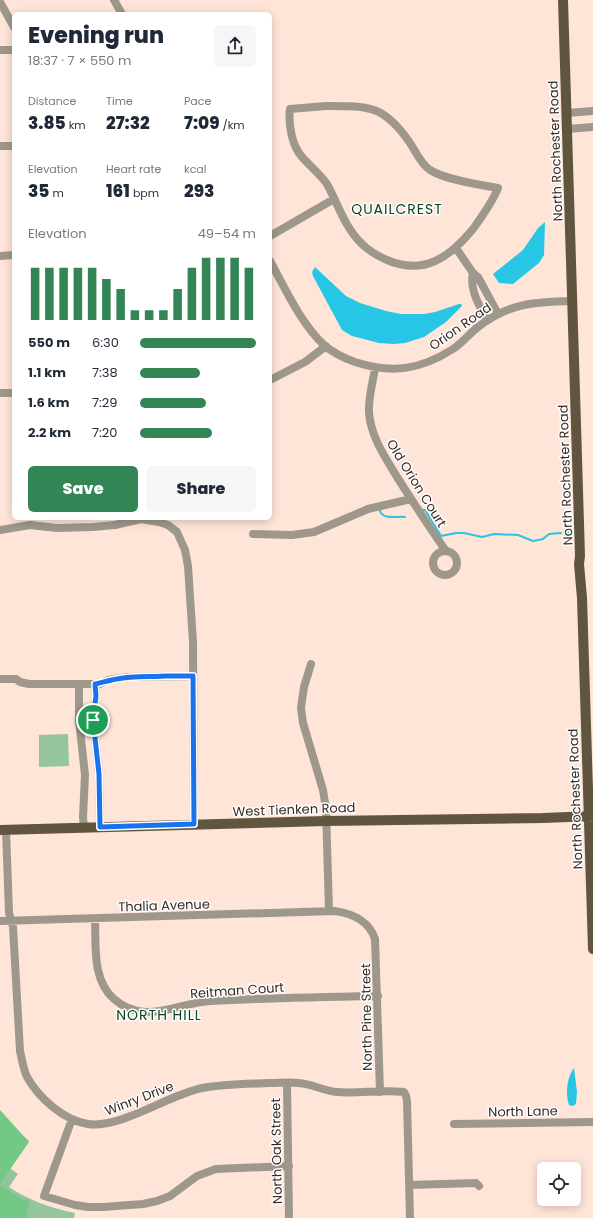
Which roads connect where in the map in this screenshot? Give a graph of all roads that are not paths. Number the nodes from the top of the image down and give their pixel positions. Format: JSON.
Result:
{"nodes":[{"id":1,"x":114,"y":0,"type":"edge"},
{"id":2,"x":563,"y":0,"type":"edge"},
{"id":3,"x":0,"y":2,"type":"edge"},
{"id":4,"x":120,"y":12,"type":"edge"},
{"id":5,"x":12,"y":23,"type":"edge"},
{"id":6,"x":0,"y":50,"type":"edge"},
{"id":7,"x":12,"y":50,"type":"edge"},
{"id":8,"x":593,"y":112,"type":"edge"},
{"id":9,"x":567,"y":113,"type":"junction"},
{"id":10,"x":593,"y":127,"type":"edge"},
{"id":11,"x":568,"y":129,"type":"junction"},
{"id":12,"x":0,"y":146,"type":"edge"},
{"id":13,"x":12,"y":146,"type":"edge"},
{"id":14,"x":334,"y":199,"type":"junction"},
{"id":15,"x":272,"y":235,"type":"edge"},
{"id":16,"x":456,"y":248,"type":"junction"},
{"id":17,"x":12,"y":255,"type":"edge"},
{"id":18,"x":0,"y":256,"type":"edge"},
{"id":19,"x":272,"y":265,"type":"edge"},
{"id":20,"x":473,"y":273,"type":"junction"},
{"id":21,"x":572,"y":301,"type":"junction"},
{"id":22,"x":498,"y":314,"type":"junction"},
{"id":23,"x":487,"y":321,"type":"junction"},
{"id":24,"x":326,"y":346,"type":"junction"},
{"id":25,"x":375,"y":368,"type":"junction"},
{"id":26,"x":272,"y":379,"type":"edge"},
{"id":27,"x":0,"y":393,"type":"edge"},
{"id":28,"x":12,"y":393,"type":"edge"},
{"id":29,"x":411,"y":499,"type":"junction"},
{"id":30,"x":137,"y":520,"type":"edge"},
{"id":31,"x":147,"y":520,"type":"edge"},
{"id":32,"x":32,"y":522,"type":"edge"},
{"id":33,"x":0,"y":530,"type":"edge"},
{"id":34,"x":253,"y":534,"type":"dead end"},
{"id":35,"x":438,"y":541,"type":"junction"},
{"id":36,"x":446,"y":551,"type":"junction"},
{"id":37,"x":438,"y":554,"type":"junction"},
{"id":38,"x":311,"y":664,"type":"dead end"},
{"id":39,"x":193,"y":676,"type":"junction"},
{"id":40,"x":0,"y":679,"type":"edge"},
{"id":41,"x":79,"y":684,"type":"junction"},
{"id":42,"x":95,"y":684,"type":"junction"},
{"id":43,"x":591,"y":816,"type":"edge"},
{"id":44,"x":326,"y":820,"type":"junction"},
{"id":45,"x":194,"y":824,"type":"junction"},
{"id":46,"x":100,"y":827,"type":"junction"},
{"id":47,"x":84,"y":828,"type":"junction"},
{"id":48,"x":3,"y":830,"type":"edge"},
{"id":49,"x":330,"y":911,"type":"junction"},
{"id":50,"x":95,"y":919,"type":"junction"},
{"id":51,"x":10,"y":920,"type":"junction"},
{"id":52,"x":0,"y":922,"type":"edge"},
{"id":53,"x":593,"y":949,"type":"edge"},
{"id":54,"x":378,"y":996,"type":"junction"},
{"id":55,"x":287,"y":1083,"type":"junction"},
{"id":56,"x":380,"y":1092,"type":"junction"},
{"id":57,"x":72,"y":1119,"type":"junction"},
{"id":58,"x":593,"y":1122,"type":"edge"},
{"id":59,"x":454,"y":1124,"type":"dead end"},
{"id":60,"x":289,"y":1166,"type":"junction"},
{"id":61,"x":409,"y":1185,"type":"junction"},
{"id":62,"x":480,"y":1186,"type":"dead end"},
{"id":63,"x":290,"y":1218,"type":"edge"},
{"id":64,"x":410,"y":1218,"type":"edge"}],
"edges":[{"from":1,"to":4,"type":"street"},
{"from":2,"to":9,"type":"main road","name":"North Rochester Road"},
{"from":3,"to":5,"type":"street"},
{"from":6,"to":7,"type":"street"},
{"from":8,"to":9,"type":"street"},
{"from":9,"to":11,"type":"main road","name":"North Rochester Road"},
{"from":10,"to":11,"type":"street"},
{"from":11,"to":21,"type":"main road","name":"North Rochester Road"},
{"from":12,"to":13,"type":"street"},
{"from":14,"to":15,"type":"street"},
{"from":14,"to":16,"type":"street"},
{"from":14,"to":16,"type":"street"},
{"from":16,"to":20,"type":"street"},
{"from":17,"to":18,"type":"street"},
{"from":19,"to":24,"type":"street","name":"Orion Road"},
{"from":20,"to":22,"type":"street"},
{"from":20,"to":23,"type":"street"},
{"from":21,"to":22,"type":"street","name":"Orion Road"},
{"from":21,"to":43,"type":"main road","name":"North Rochester Road"},
{"from":22,"to":23,"type":"street","name":"Orion Road"},
{"from":23,"to":25,"type":"street","name":"Orion Road"},
{"from":24,"to":25,"type":"street","name":"Orion Road"},
{"from":24,"to":26,"type":"street"},
{"from":25,"to":29,"type":"street","name":"Old Orion Court"},
{"from":27,"to":28,"type":"street"},
{"from":29,"to":34,"type":"street"},
{"from":29,"to":35,"type":"street","name":"Old Orion Court"},
{"from":30,"to":32,"type":"street"},
{"from":31,"to":39,"type":"street"},
{"from":32,"to":33,"type":"street"},
{"from":35,"to":36,"type":"street","name":"Old Orion Court"},
{"from":35,"to":37,"type":"street","name":"Old Orion Court"},
{"from":36,"to":37,"type":"street"},
{"from":36,"to":37,"type":"street"},
{"from":38,"to":44,"type":"street"},
{"from":39,"to":42,"type":"street"},
{"from":39,"to":45,"type":"street"},
{"from":40,"to":41,"type":"street"},
{"from":41,"to":42,"type":"street"},
{"from":41,"to":47,"type":"street"},
{"from":42,"to":46,"type":"street"},
{"from":43,"to":44,"type":"main road","name":"West Tienken Road"},
{"from":43,"to":53,"type":"main road","name":"North Rochester Road"},
{"from":44,"to":45,"type":"main road","name":"West Tienken Road"},
{"from":44,"to":49,"type":"street"},
{"from":45,"to":46,"type":"main road","name":"West Tienken Road"},
{"from":46,"to":47,"type":"main road","name":"West Tienken Road"},
{"from":47,"to":48,"type":"main road","name":"West Tienken Road"},
{"from":48,"to":51,"type":"street","name":"Winry Drive"},
{"from":49,"to":50,"type":"street","name":"Thalia Avenue"},
{"from":49,"to":54,"type":"street","name":"North Pine Street"},
{"from":50,"to":51,"type":"street","name":"Thalia Avenue"},
{"from":50,"to":54,"type":"street","name":"Reitman Court"},
{"from":51,"to":52,"type":"street","name":"Thalia Avenue"},
{"from":51,"to":57,"type":"street","name":"Winry Drive"},
{"from":54,"to":56,"type":"street","name":"North Pine Street"},
{"from":55,"to":56,"type":"street","name":"Winry Drive"},
{"from":55,"to":57,"type":"street","name":"Winry Drive"},
{"from":55,"to":60,"type":"street","name":"North Oak Street"},
{"from":56,"to":61,"type":"street"},
{"from":57,"to":60,"type":"street"},
{"from":58,"to":59,"type":"street","name":"North Lane"},
{"from":60,"to":63,"type":"street","name":"North Oak Street"},
{"from":61,"to":62,"type":"street"},
{"from":61,"to":64,"type":"street"}]}
